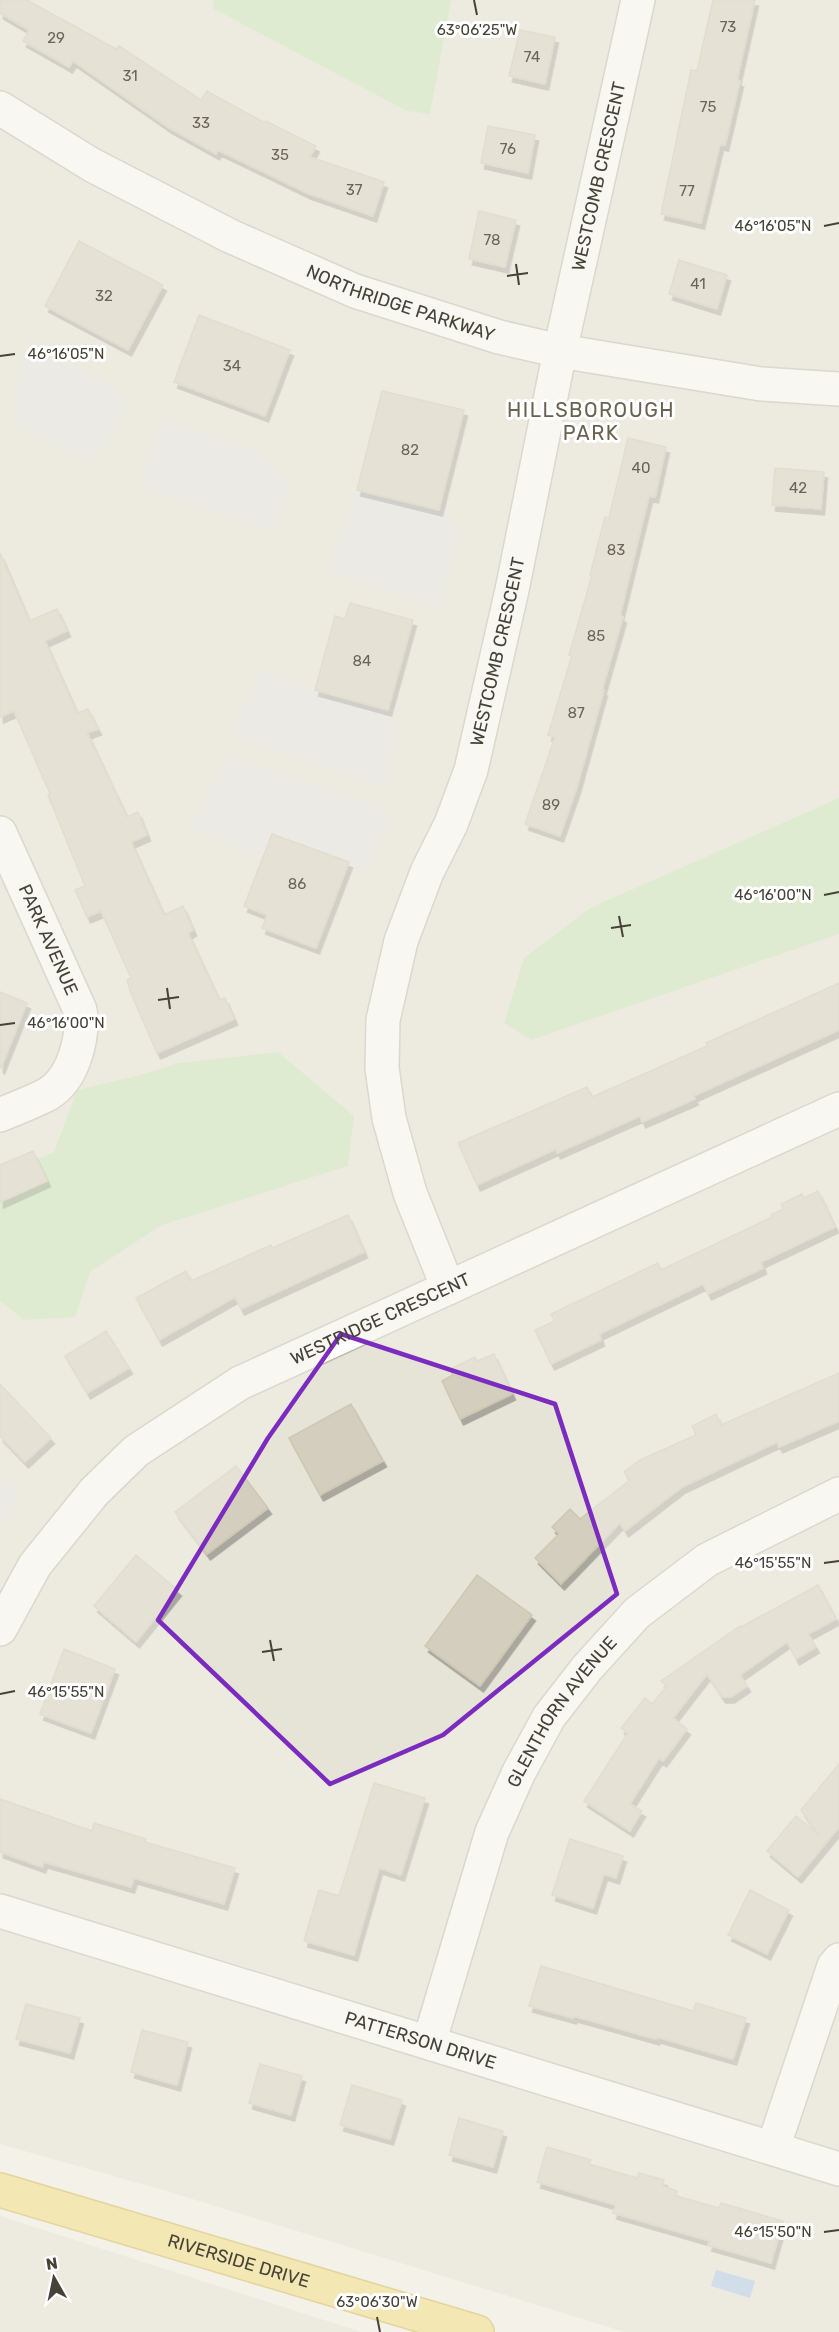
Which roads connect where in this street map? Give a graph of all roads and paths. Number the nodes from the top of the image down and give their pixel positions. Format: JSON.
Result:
{"nodes":[{"id":1,"x":638,"y":0,"type":"edge"},
{"id":2,"x":0,"y":108,"type":"edge"},
{"id":3,"x":560,"y":351,"type":"junction"},
{"id":4,"x":839,"y":389,"type":"edge"},
{"id":5,"x":0,"y":833,"type":"edge"},
{"id":6,"x":839,"y":1109,"type":"edge"},
{"id":7,"x":0,"y":1115,"type":"edge"},
{"id":8,"x":448,"y":1288,"type":"junction"},
{"id":9,"x":839,"y":1494,"type":"edge"},
{"id":10,"x":0,"y":1629,"type":"edge"},
{"id":11,"x":0,"y":1911,"type":"edge"},
{"id":12,"x":839,"y":1960,"type":"edge"},
{"id":13,"x":429,"y":2043,"type":"junction"},
{"id":14,"x":773,"y":2148,"type":"junction"},
{"id":15,"x":839,"y":2169,"type":"edge"},
{"id":16,"x":0,"y":2190,"type":"edge"},
{"id":17,"x":477,"y":2332,"type":"edge"}],
"edges":[{"from":1,"to":3,"type":"street","name":"WESTCOMB CRESCENT"},
{"from":2,"to":3,"type":"street","name":"NORTHRIDGE PARKWAY"},
{"from":3,"to":4,"type":"street","name":"NORTHRIDGE PARKWAY"},
{"from":3,"to":8,"type":"street","name":"WESTCOMB CRESCENT"},
{"from":5,"to":7,"type":"street","name":"PARK AVENUE"},
{"from":6,"to":8,"type":"street","name":"WESTRIDGE CRESCENT"},
{"from":8,"to":10,"type":"street","name":"WESTRIDGE CRESCENT"},
{"from":9,"to":13,"type":"street","name":"GLENTHORN AVENUE"},
{"from":11,"to":13,"type":"street","name":"PATTERSON DRIVE"},
{"from":12,"to":14,"type":"street"},
{"from":13,"to":14,"type":"street","name":"PATTERSON DRIVE"},
{"from":14,"to":15,"type":"street","name":"PATTERSON DRIVE"},
{"from":16,"to":17,"type":"highway","name":"RIVERSIDE DRIVE"}]}
